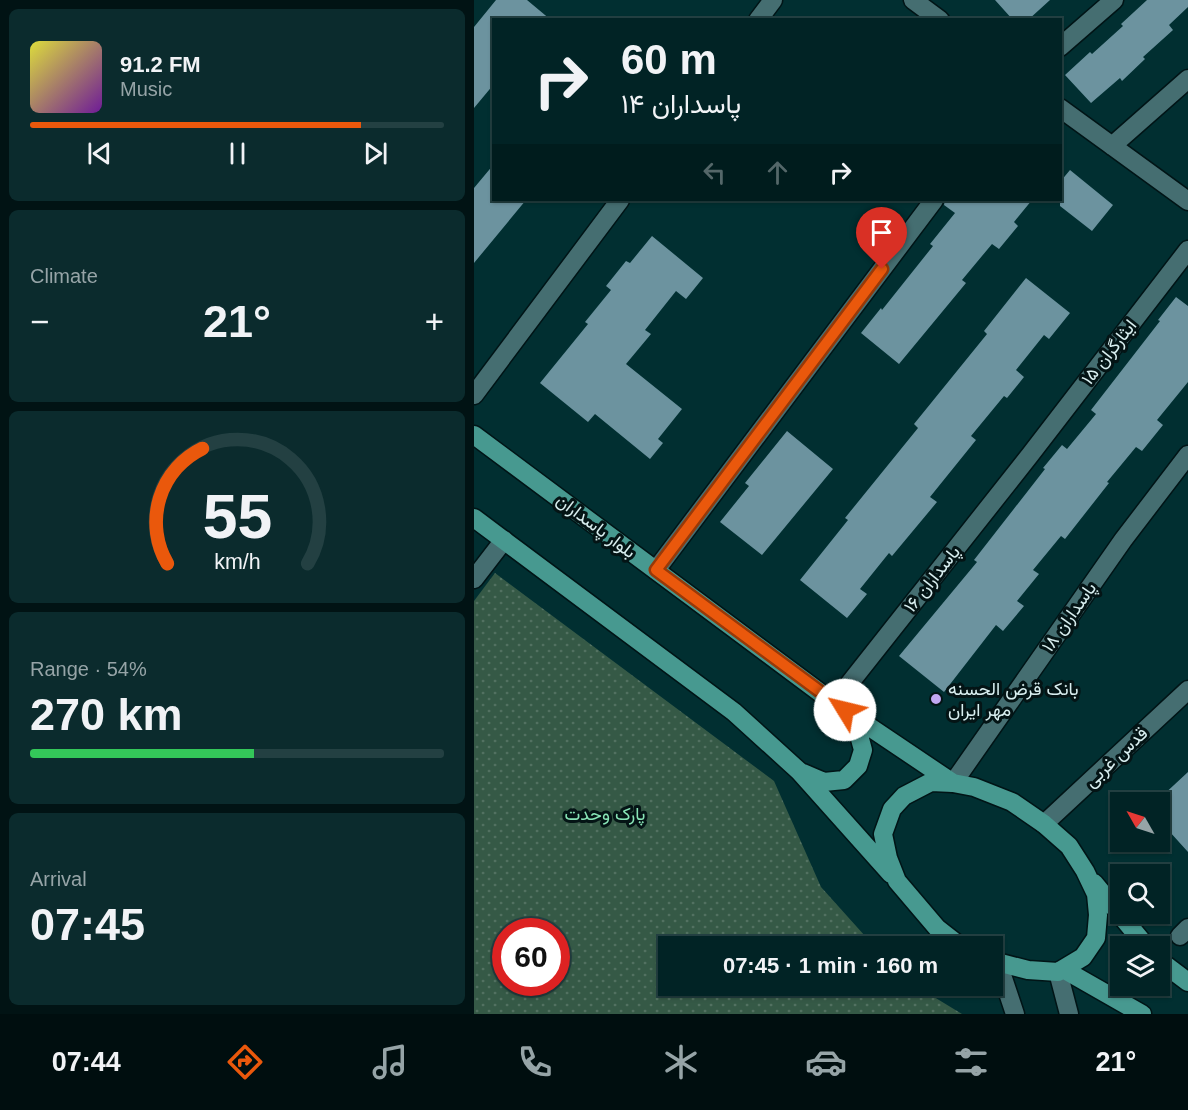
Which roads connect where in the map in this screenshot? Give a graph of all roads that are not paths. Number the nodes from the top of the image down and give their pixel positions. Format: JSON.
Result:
{"nodes":[{"id":1,"x":773,"y":0,"type":"edge"},
{"id":2,"x":913,"y":0,"type":"edge"},
{"id":3,"x":1114,"y":0,"type":"edge"},
{"id":4,"x":760,"y":18,"type":"edge"},
{"id":5,"x":937,"y":18,"type":"edge"},
{"id":6,"x":1062,"y":45,"type":"edge"},
{"id":7,"x":1188,"y":79,"type":"edge"},
{"id":8,"x":1062,"y":109,"type":"edge"},
{"id":9,"x":1112,"y":146,"type":"junction"},
{"id":10,"x":619,"y":201,"type":"edge"},
{"id":11,"x":933,"y":201,"type":"edge"},
{"id":12,"x":1188,"y":201,"type":"edge"},
{"id":13,"x":1188,"y":250,"type":"edge"},
{"id":14,"x":474,"y":395,"type":"edge"},
{"id":15,"x":474,"y":435,"type":"edge"},
{"id":16,"x":1030,"y":455,"type":"joint"},
{"id":17,"x":1188,"y":455,"type":"edge"},
{"id":18,"x":474,"y":518,"type":"edge"},
{"id":19,"x":504,"y":540,"type":"junction"},
{"id":20,"x":656,"y":570,"type":"junction"},
{"id":21,"x":474,"y":579,"type":"edge"},
{"id":22,"x":1188,"y":690,"type":"edge"},
{"id":23,"x":840,"y":706,"type":"junction"},
{"id":24,"x":799,"y":771,"type":"junction"},
{"id":25,"x":952,"y":783,"type":"junction"},
{"id":26,"x":1044,"y":824,"type":"junction"},
{"id":27,"x":1085,"y":871,"type":"junction"},
{"id":28,"x":897,"y":880,"type":"junction"},
{"id":29,"x":947,"y":936,"type":"edge"},
{"id":30,"x":1138,"y":936,"type":"edge"},
{"id":31,"x":1003,"y":964,"type":"edge"},
{"id":32,"x":1170,"y":968,"type":"edge"},
{"id":33,"x":1060,"y":971,"type":"junction"},
{"id":34,"x":1188,"y":982,"type":"edge"},
{"id":35,"x":1003,"y":983,"type":"edge"},
{"id":36,"x":1015,"y":1014,"type":"edge"},
{"id":37,"x":1069,"y":1014,"type":"edge"},
{"id":38,"x":1142,"y":1014,"type":"edge"}],
"edges":[{"from":1,"to":4,"type":"street"},
{"from":2,"to":5,"type":"street"},
{"from":3,"to":6,"type":"street"},
{"from":7,"to":9,"type":"street"},
{"from":8,"to":9,"type":"street"},
{"from":9,"to":12,"type":"street"},
{"from":10,"to":14,"type":"street"},
{"from":11,"to":20,"type":"street"},
{"from":13,"to":16,"type":"street","name":"ایثارگران ۱۵"},
{"from":15,"to":20,"type":"main road","name":"بلوار پاسداران"},
{"from":16,"to":23,"type":"street","name":"پاسداران ۱۶"},
{"from":17,"to":25,"type":"street","name":"پاسداران ۱۸"},
{"from":18,"to":19,"type":"main road"},
{"from":19,"to":21,"type":"street"},
{"from":19,"to":24,"type":"main road"},
{"from":20,"to":23,"type":"main road","name":"بلوار پاسداران"},
{"from":22,"to":26,"type":"street","name":"قدس غربی"},
{"from":23,"to":24,"type":"main road"},
{"from":23,"to":25,"type":"main road","name":"بلوار پاسداران"},
{"from":24,"to":28,"type":"main road"},
{"from":25,"to":26,"type":"main road"},
{"from":25,"to":28,"type":"main road"},
{"from":26,"to":27,"type":"main road"},
{"from":27,"to":30,"type":"main road"},
{"from":27,"to":33,"type":"main road"},
{"from":28,"to":29,"type":"main road"},
{"from":31,"to":33,"type":"main road"},
{"from":32,"to":34,"type":"main road"},
{"from":33,"to":37,"type":"street"},
{"from":33,"to":38,"type":"main road"},
{"from":35,"to":36,"type":"street"}]}
